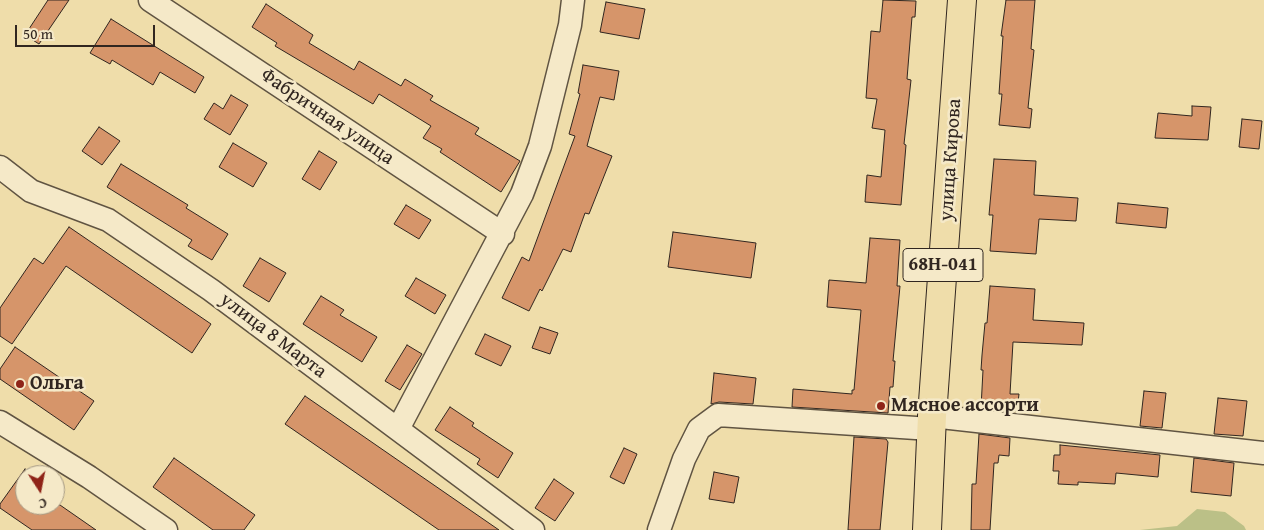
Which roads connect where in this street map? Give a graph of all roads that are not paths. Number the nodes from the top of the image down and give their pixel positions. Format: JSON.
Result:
{"nodes":[{"id":1,"x":150,"y":0,"type":"edge"},
{"id":2,"x":573,"y":0,"type":"edge"},
{"id":3,"x":962,"y":0,"type":"edge"},
{"id":4,"x":0,"y":167,"type":"edge"},
{"id":5,"x":503,"y":234,"type":"junction"},
{"id":6,"x":0,"y":422,"type":"edge"},
{"id":7,"x":931,"y":422,"type":"junction"},
{"id":8,"x":398,"y":429,"type":"junction"},
{"id":9,"x":1264,"y":453,"type":"edge"},
{"id":10,"x":166,"y":530,"type":"edge"},
{"id":11,"x":533,"y":530,"type":"edge"},
{"id":12,"x":659,"y":530,"type":"edge"},
{"id":13,"x":927,"y":530,"type":"edge"}],
"edges":[{"from":1,"to":5,"type":"street","name":"Фабричная улица"},
{"from":2,"to":5,"type":"street"},
{"from":3,"to":7,"type":"main road","name":"улица Кирова","number":"68Н-041"},
{"from":4,"to":8,"type":"street","name":"улица 8 Марта"},
{"from":5,"to":8,"type":"street"},
{"from":6,"to":10,"type":"street"},
{"from":7,"to":9,"type":"street"},
{"from":7,"to":12,"type":"street"},
{"from":7,"to":13,"type":"main road","name":"улица Кирова","number":"68Н-041"},
{"from":8,"to":11,"type":"street","name":"улица 8 Марта"}]}
